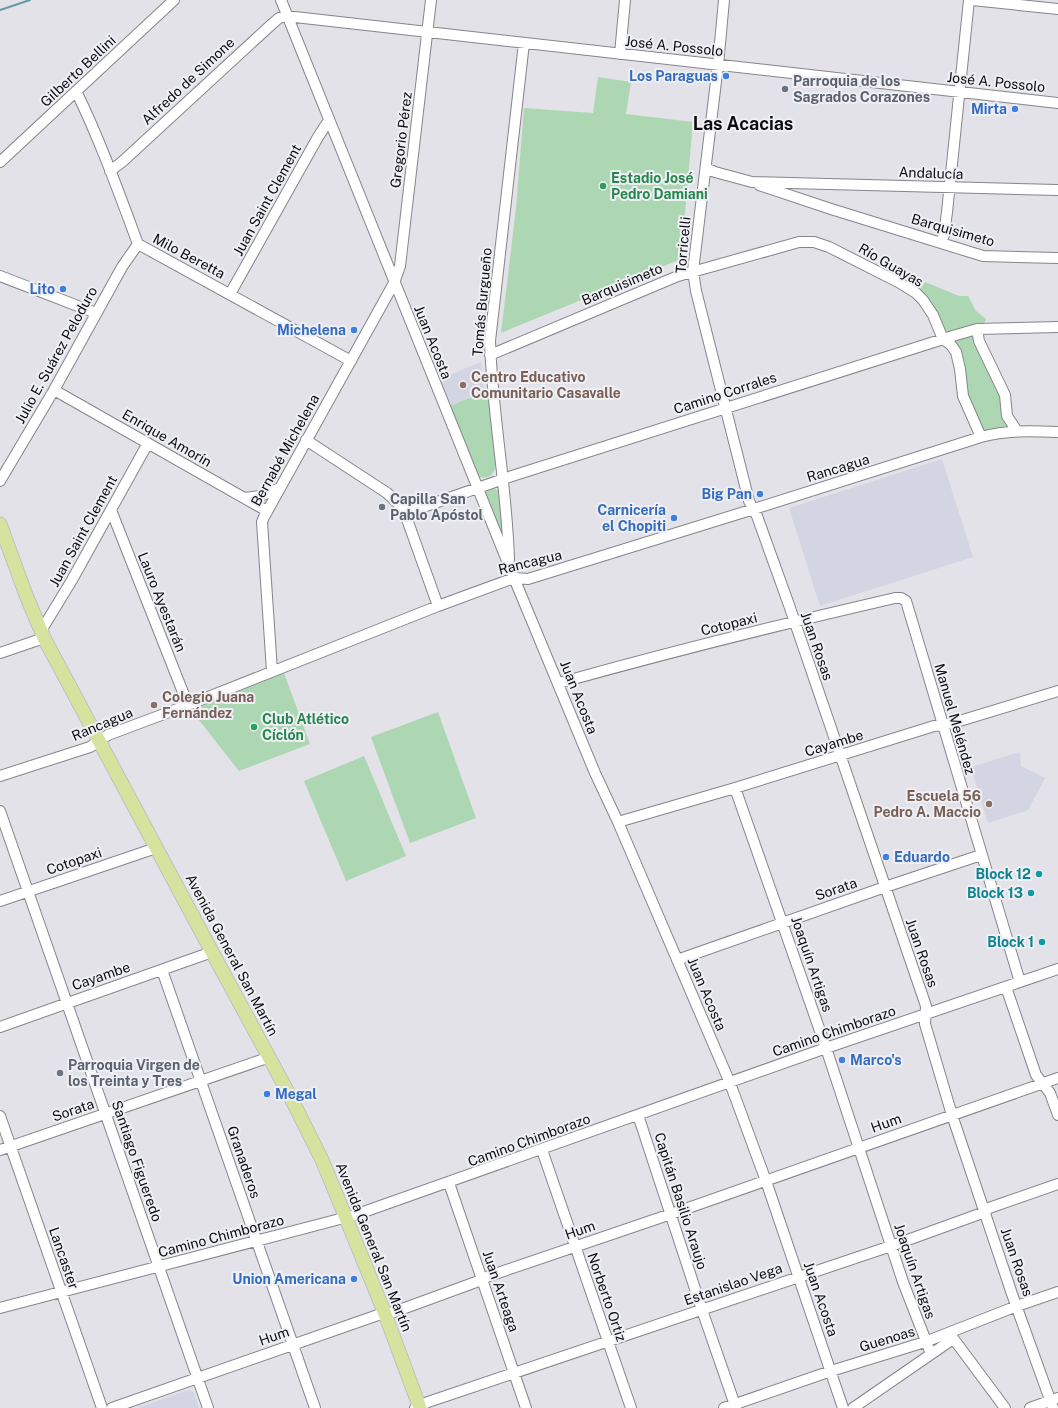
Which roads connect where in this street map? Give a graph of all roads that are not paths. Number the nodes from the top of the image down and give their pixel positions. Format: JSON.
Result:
{"nodes":[{"id":1,"x":174,"y":0,"type":"edge"},
{"id":2,"x":281,"y":0,"type":"edge"},
{"id":3,"x":431,"y":0,"type":"edge"},
{"id":4,"x":625,"y":0,"type":"edge"},
{"id":5,"x":724,"y":0,"type":"edge"},
{"id":6,"x":970,"y":0,"type":"edge"},
{"id":7,"x":1058,"y":9,"type":"edge"},
{"id":8,"x":287,"y":16,"type":"junction"},
{"id":9,"x":428,"y":32,"type":"junction"},
{"id":10,"x":524,"y":42,"type":"junction"},
{"id":11,"x":620,"y":54,"type":"junction"},
{"id":12,"x":718,"y":65,"type":"junction"},
{"id":13,"x":76,"y":91,"type":"junction"},
{"id":14,"x":959,"y":92,"type":"junction"},
{"id":15,"x":1058,"y":103,"type":"edge"},
{"id":16,"x":329,"y":120,"type":"junction"},
{"id":17,"x":0,"y":162,"type":"edge"},
{"id":18,"x":706,"y":168,"type":"junction"},
{"id":19,"x":110,"y":171,"type":"junction"},
{"id":20,"x":752,"y":182,"type":"junction"},
{"id":21,"x":803,"y":182,"type":"junction"},
{"id":22,"x":949,"y":187,"type":"junction"},
{"id":23,"x":1058,"y":190,"type":"edge"},
{"id":24,"x":801,"y":200,"type":"junction"},
{"id":25,"x":814,"y":242,"type":"joint"},
{"id":26,"x":941,"y":242,"type":"junction"},
{"id":27,"x":138,"y":244,"type":"junction"},
{"id":28,"x":1058,"y":258,"type":"edge"},
{"id":29,"x":693,"y":271,"type":"junction"},
{"id":30,"x":0,"y":276,"type":"edge"},
{"id":31,"x":394,"y":283,"type":"junction"},
{"id":32,"x":230,"y":294,"type":"junction"},
{"id":33,"x":96,"y":313,"type":"junction"},
{"id":34,"x":1058,"y":328,"type":"edge"},
{"id":35,"x":978,"y":329,"type":"junction"},
{"id":36,"x":944,"y":339,"type":"junction"},
{"id":37,"x":490,"y":354,"type":"junction"},
{"id":38,"x":351,"y":361,"type":"junction"},
{"id":39,"x":54,"y":390,"type":"junction"},
{"id":40,"x":726,"y":408,"type":"junction"},
{"id":41,"x":1017,"y":431,"type":"junction"},
{"id":42,"x":1058,"y":432,"type":"edge"},
{"id":43,"x":981,"y":437,"type":"junction"},
{"id":44,"x":306,"y":440,"type":"junction"},
{"id":45,"x":148,"y":442,"type":"junction"},
{"id":46,"x":504,"y":479,"type":"junction"},
{"id":47,"x":0,"y":481,"type":"edge"},
{"id":48,"x":280,"y":488,"type":"junction"},
{"id":49,"x":477,"y":488,"type":"junction"},
{"id":50,"x":244,"y":498,"type":"junction"},
{"id":51,"x":754,"y":509,"type":"junction"},
{"id":52,"x":111,"y":510,"type":"junction"},
{"id":53,"x":267,"y":510,"type":"junction"},
{"id":54,"x":406,"y":513,"type":"junction"},
{"id":55,"x":0,"y":524,"type":"edge"},
{"id":56,"x":509,"y":565,"type":"junction"},
{"id":57,"x":514,"y":578,"type":"junction"},
{"id":58,"x":906,"y":601,"type":"joint"},
{"id":59,"x":438,"y":606,"type":"junction"},
{"id":60,"x":794,"y":621,"type":"junction"},
{"id":61,"x":42,"y":634,"type":"junction"},
{"id":62,"x":0,"y":653,"type":"edge"},
{"id":63,"x":272,"y":671,"type":"junction"},
{"id":64,"x":559,"y":683,"type":"junction"},
{"id":65,"x":1058,"y":691,"type":"edge"},
{"id":66,"x":188,"y":705,"type":"junction"},
{"id":67,"x":943,"y":725,"type":"junction"},
{"id":68,"x":99,"y":741,"type":"junction"},
{"id":69,"x":840,"y":756,"type":"junction"},
{"id":70,"x":0,"y":776,"type":"edge"},
{"id":71,"x":736,"y":788,"type":"junction"},
{"id":72,"x":0,"y":811,"type":"edge"},
{"id":73,"x":618,"y":822,"type":"junction"},
{"id":74,"x":156,"y":848,"type":"junction"},
{"id":75,"x":981,"y":855,"type":"junction"},
{"id":76,"x":885,"y":887,"type":"junction"},
{"id":77,"x":28,"y":892,"type":"junction"},
{"id":78,"x":0,"y":901,"type":"edge"},
{"id":79,"x":783,"y":923,"type":"junction"},
{"id":80,"x":212,"y":952,"type":"junction"},
{"id":81,"x":677,"y":960,"type":"junction"},
{"id":82,"x":1058,"y":969,"type":"edge"},
{"id":83,"x":162,"y":970,"type":"junction"},
{"id":84,"x":1020,"y":982,"type":"junction"},
{"id":85,"x":1006,"y":987,"type":"junction"},
{"id":86,"x":67,"y":1003,"type":"junction"},
{"id":87,"x":925,"y":1014,"type":"junction"},
{"id":88,"x":0,"y":1027,"type":"edge"},
{"id":89,"x":826,"y":1048,"type":"junction"},
{"id":90,"x":270,"y":1057,"type":"junction"},
{"id":91,"x":1058,"y":1078,"type":"edge"},
{"id":92,"x":200,"y":1081,"type":"junction"},
{"id":93,"x":730,"y":1083,"type":"junction"},
{"id":94,"x":1042,"y":1083,"type":"junction"},
{"id":95,"x":105,"y":1114,"type":"junction"},
{"id":96,"x":638,"y":1115,"type":"junction"},
{"id":97,"x":952,"y":1115,"type":"junction"},
{"id":98,"x":1058,"y":1115,"type":"edge"},
{"id":99,"x":0,"y":1116,"type":"edge"},
{"id":100,"x":10,"y":1146,"type":"junction"},
{"id":101,"x":858,"y":1148,"type":"junction"},
{"id":102,"x":0,"y":1150,"type":"edge"},
{"id":103,"x":542,"y":1150,"type":"junction"},
{"id":104,"x":766,"y":1180,"type":"junction"},
{"id":105,"x":449,"y":1183,"type":"junction"},
{"id":106,"x":1058,"y":1184,"type":"edge"},
{"id":107,"x":985,"y":1212,"type":"junction"},
{"id":108,"x":671,"y":1214,"type":"junction"},
{"id":109,"x":346,"y":1218,"type":"junction"},
{"id":110,"x":256,"y":1241,"type":"junction"},
{"id":111,"x":891,"y":1246,"type":"junction"},
{"id":112,"x":575,"y":1247,"type":"junction"},
{"id":113,"x":158,"y":1267,"type":"junction"},
{"id":114,"x":799,"y":1277,"type":"junction"},
{"id":115,"x":482,"y":1279,"type":"junction"},
{"id":116,"x":61,"y":1292,"type":"junction"},
{"id":117,"x":1058,"y":1292,"type":"edge"},
{"id":118,"x":1017,"y":1306,"type":"junction"},
{"id":119,"x":0,"y":1308,"type":"edge"},
{"id":120,"x":702,"y":1310,"type":"junction"},
{"id":121,"x":385,"y":1314,"type":"junction"},
{"id":122,"x":951,"y":1336,"type":"junction"},
{"id":123,"x":608,"y":1341,"type":"junction"},
{"id":124,"x":925,"y":1342,"type":"junction"},
{"id":125,"x":293,"y":1344,"type":"junction"},
{"id":126,"x":931,"y":1354,"type":"junction"},
{"id":127,"x":831,"y":1371,"type":"junction"},
{"id":128,"x":514,"y":1373,"type":"junction"},
{"id":129,"x":197,"y":1377,"type":"junction"},
{"id":130,"x":1054,"y":1402,"type":"edge"},
{"id":131,"x":736,"y":1406,"type":"edge"},
{"id":132,"x":418,"y":1407,"type":"edge"},
{"id":133,"x":102,"y":1408,"type":"edge"},
{"id":134,"x":112,"y":1408,"type":"edge"},
{"id":135,"x":208,"y":1408,"type":"edge"},
{"id":136,"x":315,"y":1408,"type":"edge"},
{"id":137,"x":526,"y":1408,"type":"edge"},
{"id":138,"x":631,"y":1408,"type":"edge"},
{"id":139,"x":724,"y":1408,"type":"edge"},
{"id":140,"x":843,"y":1408,"type":"edge"},
{"id":141,"x":853,"y":1408,"type":"edge"},
{"id":142,"x":1005,"y":1408,"type":"edge"},
{"id":143,"x":1030,"y":1408,"type":"edge"}],
"edges":[{"from":1,"to":13,"type":"street","name":"Gilberto Bellini"},
{"from":2,"to":8,"type":"street","name":"Juan Acosta"},
{"from":3,"to":9,"type":"street","name":"Gregorio Pérez"},
{"from":4,"to":11,"type":"street"},
{"from":5,"to":12,"type":"street","name":"Torricelli"},
{"from":6,"to":7,"type":"street"},
{"from":6,"to":14,"type":"street"},
{"from":8,"to":9,"type":"street","name":"José A. Possolo"},
{"from":8,"to":16,"type":"street","name":"Juan Acosta"},
{"from":8,"to":19,"type":"street","name":"Alfredo de Simone"},
{"from":9,"to":10,"type":"street","name":"José A. Possolo"},
{"from":9,"to":31,"type":"street","name":"Gregorio Pérez"},
{"from":10,"to":11,"type":"street","name":"José A. Possolo"},
{"from":10,"to":37,"type":"street","name":"Tomás Burgueño"},
{"from":11,"to":12,"type":"street","name":"José A. Possolo"},
{"from":12,"to":14,"type":"street","name":"José A. Possolo"},
{"from":12,"to":18,"type":"street","name":"Torricelli"},
{"from":13,"to":17,"type":"street","name":"Gilberto Bellini"},
{"from":13,"to":19,"type":"street","name":"Milo Beretta"},
{"from":14,"to":15,"type":"street","name":"José A. Possolo"},
{"from":14,"to":22,"type":"street"},
{"from":16,"to":31,"type":"street","name":"Juan Acosta"},
{"from":16,"to":32,"type":"street","name":"Juan Saint Clement"},
{"from":18,"to":20,"type":"street","name":"Andalucía"},
{"from":18,"to":29,"type":"street","name":"Torricelli"},
{"from":19,"to":27,"type":"street","name":"Milo Beretta"},
{"from":20,"to":21,"type":"street","name":"Andalucía"},
{"from":20,"to":24,"type":"street","name":"Barquisimeto"},
{"from":21,"to":22,"type":"street","name":"Andalucía"},
{"from":21,"to":24,"type":"street"},
{"from":22,"to":23,"type":"street","name":"Andalucía"},
{"from":22,"to":26,"type":"street"},
{"from":24,"to":26,"type":"street","name":"Barquisimeto"},
{"from":25,"to":29,"type":"street","name":"Barquisimeto"},
{"from":25,"to":36,"type":"street","name":"Río Guayas"},
{"from":26,"to":28,"type":"street","name":"Barquisimeto"},
{"from":27,"to":32,"type":"street","name":"Milo Beretta"},
{"from":27,"to":33,"type":"street","name":"Julio E. Suárez Peloduro"},
{"from":29,"to":37,"type":"street","name":"Barquisimeto"},
{"from":29,"to":40,"type":"street","name":"Torricelli"},
{"from":30,"to":33,"type":"street"},
{"from":31,"to":38,"type":"street","name":"Bernabé Michelena"},
{"from":31,"to":49,"type":"street","name":"Juan Acosta"},
{"from":32,"to":38,"type":"street","name":"Milo Beretta"},
{"from":33,"to":39,"type":"street","name":"Julio E. Suárez Peloduro"},
{"from":34,"to":35,"type":"street","name":"Camino Corrales"},
{"from":35,"to":36,"type":"street","name":"Camino Corrales"},
{"from":35,"to":41,"type":"street"},
{"from":36,"to":40,"type":"street","name":"Camino Corrales"},
{"from":36,"to":43,"type":"street","name":"Río Guayas"},
{"from":37,"to":46,"type":"street","name":"Tomás Burgueño"},
{"from":38,"to":44,"type":"street","name":"Bernabé Michelena"},
{"from":39,"to":45,"type":"street","name":"Enrique Amorín"},
{"from":39,"to":47,"type":"street","name":"Julio E. Suárez Peloduro"},
{"from":40,"to":46,"type":"street","name":"Camino Corrales"},
{"from":40,"to":51,"type":"street","name":"Torricelli"},
{"from":41,"to":42,"type":"street","name":"Rancagua"},
{"from":41,"to":43,"type":"street","name":"Rancagua"},
{"from":43,"to":51,"type":"street","name":"Rancagua"},
{"from":44,"to":48,"type":"street","name":"Bernabé Michelena"},
{"from":44,"to":54,"type":"street"},
{"from":45,"to":50,"type":"street","name":"Enrique Amorín"},
{"from":45,"to":52,"type":"street","name":"Juan Saint Clement"},
{"from":46,"to":49,"type":"street","name":"Camino Corrales"},
{"from":46,"to":56,"type":"street","name":"Tomás Burgueño"},
{"from":48,"to":50,"type":"street"},
{"from":48,"to":53,"type":"street","name":"Bernabé Michelena"},
{"from":49,"to":54,"type":"street","name":"Camino Corrales"},
{"from":49,"to":56,"type":"street","name":"Juan Acosta"},
{"from":50,"to":53,"type":"street","name":"Enrique Amorín"},
{"from":51,"to":57,"type":"street","name":"Rancagua"},
{"from":51,"to":60,"type":"street","name":"Juan Rosas"},
{"from":52,"to":61,"type":"street","name":"Juan Saint Clement"},
{"from":52,"to":66,"type":"street","name":"Lauro Ayestarán"},
{"from":53,"to":63,"type":"street","name":"Bernabé Michelena"},
{"from":54,"to":59,"type":"street"},
{"from":55,"to":61,"type":"main road","name":"Avenida General San Martín"},
{"from":56,"to":57,"type":"street","name":"Juan Acosta"},
{"from":57,"to":59,"type":"street","name":"Rancagua"},
{"from":57,"to":64,"type":"street","name":"Juan Acosta"},
{"from":58,"to":60,"type":"street","name":"Cotopaxi"},
{"from":58,"to":67,"type":"street","name":"Manuel Meléndez"},
{"from":59,"to":63,"type":"street","name":"Rancagua"},
{"from":60,"to":64,"type":"street","name":"Cotopaxi"},
{"from":60,"to":69,"type":"street","name":"Juan Rosas"},
{"from":61,"to":62,"type":"street"},
{"from":61,"to":68,"type":"main road","name":"Avenida General San Martín"},
{"from":63,"to":66,"type":"street","name":"Rancagua"},
{"from":64,"to":73,"type":"street","name":"Juan Acosta"},
{"from":65,"to":67,"type":"street","name":"Cayambe"},
{"from":66,"to":68,"type":"street","name":"Rancagua"},
{"from":67,"to":69,"type":"street","name":"Cayambe"},
{"from":67,"to":75,"type":"street","name":"Manuel Meléndez"},
{"from":68,"to":70,"type":"street","name":"Rancagua"},
{"from":68,"to":74,"type":"main road","name":"Avenida General San Martín"},
{"from":69,"to":71,"type":"street","name":"Cayambe"},
{"from":69,"to":76,"type":"street","name":"Juan Rosas"},
{"from":71,"to":73,"type":"street","name":"Cayambe"},
{"from":71,"to":79,"type":"street","name":"Joaquín Artigas"},
{"from":72,"to":77,"type":"street","name":"Santiago Figueredo"},
{"from":73,"to":81,"type":"street","name":"Juan Acosta"},
{"from":74,"to":77,"type":"street","name":"Cotopaxi"},
{"from":74,"to":80,"type":"main road","name":"Avenida General San Martín"},
{"from":75,"to":76,"type":"street","name":"Sorata"},
{"from":75,"to":84,"type":"street","name":"Manuel Meléndez"},
{"from":76,"to":79,"type":"street","name":"Sorata"},
{"from":76,"to":87,"type":"street","name":"Juan Rosas"},
{"from":77,"to":78,"type":"street","name":"Cotopaxi"},
{"from":77,"to":86,"type":"street","name":"Santiago Figueredo"},
{"from":79,"to":81,"type":"street","name":"Sorata"},
{"from":79,"to":89,"type":"street","name":"Joaquín Artigas"},
{"from":80,"to":83,"type":"street","name":"Cayambe"},
{"from":80,"to":90,"type":"main road","name":"Avenida General San Martín"},
{"from":81,"to":93,"type":"street","name":"Juan Acosta"},
{"from":82,"to":84,"type":"street","name":"Camino Chimborazo"},
{"from":83,"to":86,"type":"street","name":"Cayambe"},
{"from":83,"to":92,"type":"street","name":"Granaderos"},
{"from":84,"to":85,"type":"street","name":"Camino Chimborazo"},
{"from":85,"to":87,"type":"street","name":"Camino Chimborazo"},
{"from":85,"to":94,"type":"street"},
{"from":86,"to":88,"type":"street","name":"Cayambe"},
{"from":86,"to":95,"type":"street","name":"Santiago Figueredo"},
{"from":87,"to":89,"type":"street","name":"Camino Chimborazo"},
{"from":87,"to":97,"type":"street","name":"Juan Rosas"},
{"from":89,"to":93,"type":"street","name":"Camino Chimborazo"},
{"from":89,"to":101,"type":"street","name":"Joaquín Artigas"},
{"from":90,"to":92,"type":"street","name":"Sorata"},
{"from":90,"to":109,"type":"main road","name":"Avenida General San Martín"},
{"from":91,"to":94,"type":"street","name":"Hum"},
{"from":92,"to":95,"type":"street","name":"Sorata"},
{"from":92,"to":110,"type":"street","name":"Granaderos"},
{"from":93,"to":96,"type":"street","name":"Camino Chimborazo"},
{"from":93,"to":104,"type":"street","name":"Juan Acosta"},
{"from":94,"to":97,"type":"street","name":"Hum"},
{"from":94,"to":98,"type":"street"},
{"from":95,"to":100,"type":"street","name":"Sorata"},
{"from":95,"to":113,"type":"street","name":"Santiago Figueredo"},
{"from":96,"to":103,"type":"street","name":"Camino Chimborazo"},
{"from":96,"to":108,"type":"street","name":"Capitán Basilio Araujo"},
{"from":97,"to":101,"type":"street","name":"Hum"},
{"from":97,"to":107,"type":"street","name":"Juan Rosas"},
{"from":99,"to":100,"type":"street","name":"Lancaster"},
{"from":100,"to":102,"type":"street","name":"Sorata"},
{"from":100,"to":116,"type":"street","name":"Lancaster"},
{"from":101,"to":104,"type":"street","name":"Hum"},
{"from":101,"to":111,"type":"street","name":"Joaquín Artigas"},
{"from":103,"to":105,"type":"street","name":"Camino Chimborazo"},
{"from":103,"to":112,"type":"street","name":"Norberto Ortiz"},
{"from":104,"to":108,"type":"street","name":"Hum"},
{"from":104,"to":114,"type":"street","name":"Juan Acosta"},
{"from":105,"to":109,"type":"street","name":"Camino Chimborazo"},
{"from":105,"to":115,"type":"street","name":"Juan Arteaga"},
{"from":106,"to":107,"type":"street","name":"Estanislao Vega"},
{"from":107,"to":111,"type":"street","name":"Estanislao Vega"},
{"from":107,"to":118,"type":"street","name":"Juan Rosas"},
{"from":108,"to":112,"type":"street","name":"Hum"},
{"from":108,"to":120,"type":"street","name":"Capitán Basilio Araujo"},
{"from":109,"to":110,"type":"street","name":"Camino Chimborazo"},
{"from":109,"to":121,"type":"main road","name":"Avenida General San Martín"},
{"from":110,"to":113,"type":"street","name":"Camino Chimborazo"},
{"from":110,"to":125,"type":"street","name":"Granaderos"},
{"from":111,"to":114,"type":"street","name":"Estanislao Vega"},
{"from":111,"to":124,"type":"street","name":"Joaquín Artigas"},
{"from":112,"to":115,"type":"street","name":"Hum"},
{"from":112,"to":123,"type":"street","name":"Norberto Ortiz"},
{"from":113,"to":116,"type":"street","name":"Camino Chimborazo"},
{"from":113,"to":129,"type":"street","name":"Santiago Figueredo"},
{"from":114,"to":120,"type":"street","name":"Estanislao Vega"},
{"from":114,"to":127,"type":"street","name":"Juan Acosta"},
{"from":115,"to":121,"type":"street","name":"Hum"},
{"from":115,"to":128,"type":"street","name":"Juan Arteaga"},
{"from":116,"to":119,"type":"street","name":"Camino Chimborazo"},
{"from":116,"to":133,"type":"street","name":"Lancaster"},
{"from":117,"to":118,"type":"street","name":"Guenoas"},
{"from":118,"to":122,"type":"street","name":"Guenoas"},
{"from":118,"to":130,"type":"street","name":"Juan Rosas"},
{"from":120,"to":123,"type":"street","name":"Estanislao Vega"},
{"from":120,"to":131,"type":"street","name":"Capitán Basilio Araujo"},
{"from":121,"to":125,"type":"street","name":"Hum"},
{"from":121,"to":132,"type":"main road","name":"Avenida General San Martín"},
{"from":122,"to":124,"type":"street","name":"Guenoas"},
{"from":122,"to":126,"type":"street"},
{"from":122,"to":142,"type":"street"},
{"from":123,"to":128,"type":"street","name":"Estanislao Vega"},
{"from":123,"to":138,"type":"street","name":"Norberto Ortiz"},
{"from":124,"to":126,"type":"street","name":"Joaquín Artigas"},
{"from":124,"to":127,"type":"street","name":"Guenoas"},
{"from":125,"to":129,"type":"street","name":"Hum"},
{"from":125,"to":136,"type":"street","name":"Granaderos"},
{"from":126,"to":141,"type":"street"},
{"from":127,"to":131,"type":"street","name":"Guenoas"},
{"from":127,"to":140,"type":"street","name":"Juan Acosta"},
{"from":128,"to":132,"type":"street","name":"Estanislao Vega"},
{"from":128,"to":137,"type":"street","name":"Juan Arteaga"},
{"from":129,"to":134,"type":"street","name":"Hum"},
{"from":129,"to":135,"type":"street","name":"Santiago Figueredo"},
{"from":130,"to":143,"type":"street"},
{"from":131,"to":139,"type":"street","name":"Guenoas"}]}
